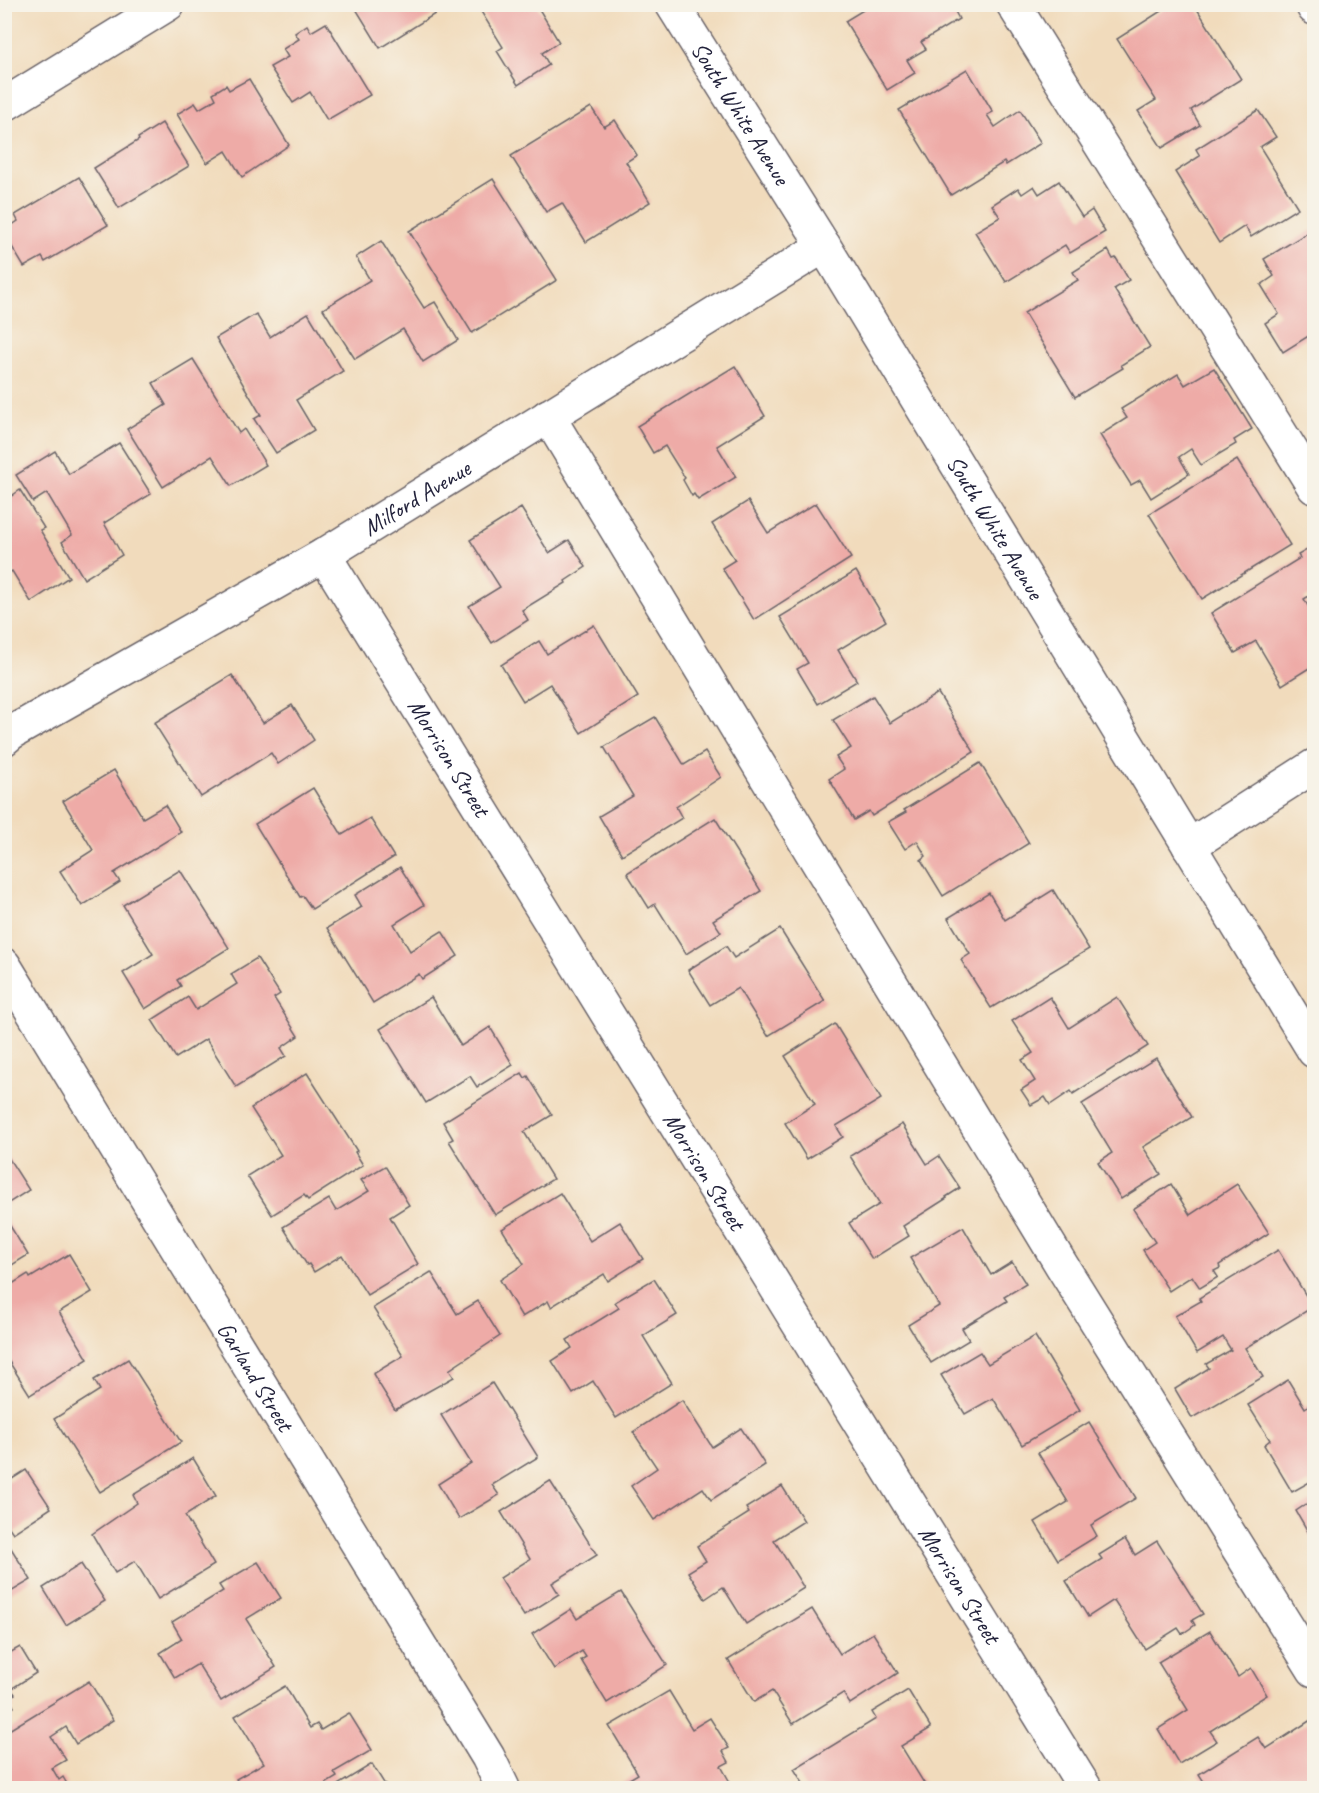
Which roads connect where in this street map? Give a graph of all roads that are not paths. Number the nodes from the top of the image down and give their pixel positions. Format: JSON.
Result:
{"nodes":[{"id":1,"x":168,"y":4,"type":"edge"},
{"id":2,"x":672,"y":4,"type":"edge"},
{"id":3,"x":1013,"y":4,"type":"edge"},
{"id":4,"x":4,"y":105,"type":"edge"},
{"id":5,"x":824,"y":246,"type":"junction"},
{"id":6,"x":548,"y":416,"type":"junction"},
{"id":7,"x":1314,"y":487,"type":"edge"},
{"id":8,"x":324,"y":555,"type":"junction"},
{"id":9,"x":4,"y":739,"type":"edge"},
{"id":10,"x":1314,"y":766,"type":"edge"},
{"id":11,"x":1189,"y":846,"type":"junction"},
{"id":12,"x":4,"y":965,"type":"edge"},
{"id":13,"x":1314,"y":1051,"type":"edge"},
{"id":14,"x":1314,"y":1670,"type":"edge"},
{"id":15,"x":503,"y":1788,"type":"edge"},
{"id":16,"x":1085,"y":1788,"type":"edge"}],
"edges":[{"from":1,"to":4,"type":"street"},
{"from":2,"to":5,"type":"street","name":"South White Avenue"},
{"from":3,"to":7,"type":"street"},
{"from":5,"to":6,"type":"street","name":"Milford Avenue"},
{"from":5,"to":11,"type":"street","name":"South White Avenue"},
{"from":6,"to":8,"type":"street","name":"Milford Avenue"},
{"from":6,"to":14,"type":"street"},
{"from":8,"to":9,"type":"street","name":"Milford Avenue"},
{"from":8,"to":16,"type":"street","name":"Morrison Street"},
{"from":10,"to":11,"type":"street"},
{"from":11,"to":13,"type":"street","name":"South White Avenue"},
{"from":12,"to":15,"type":"street","name":"Garland Street"}]}
